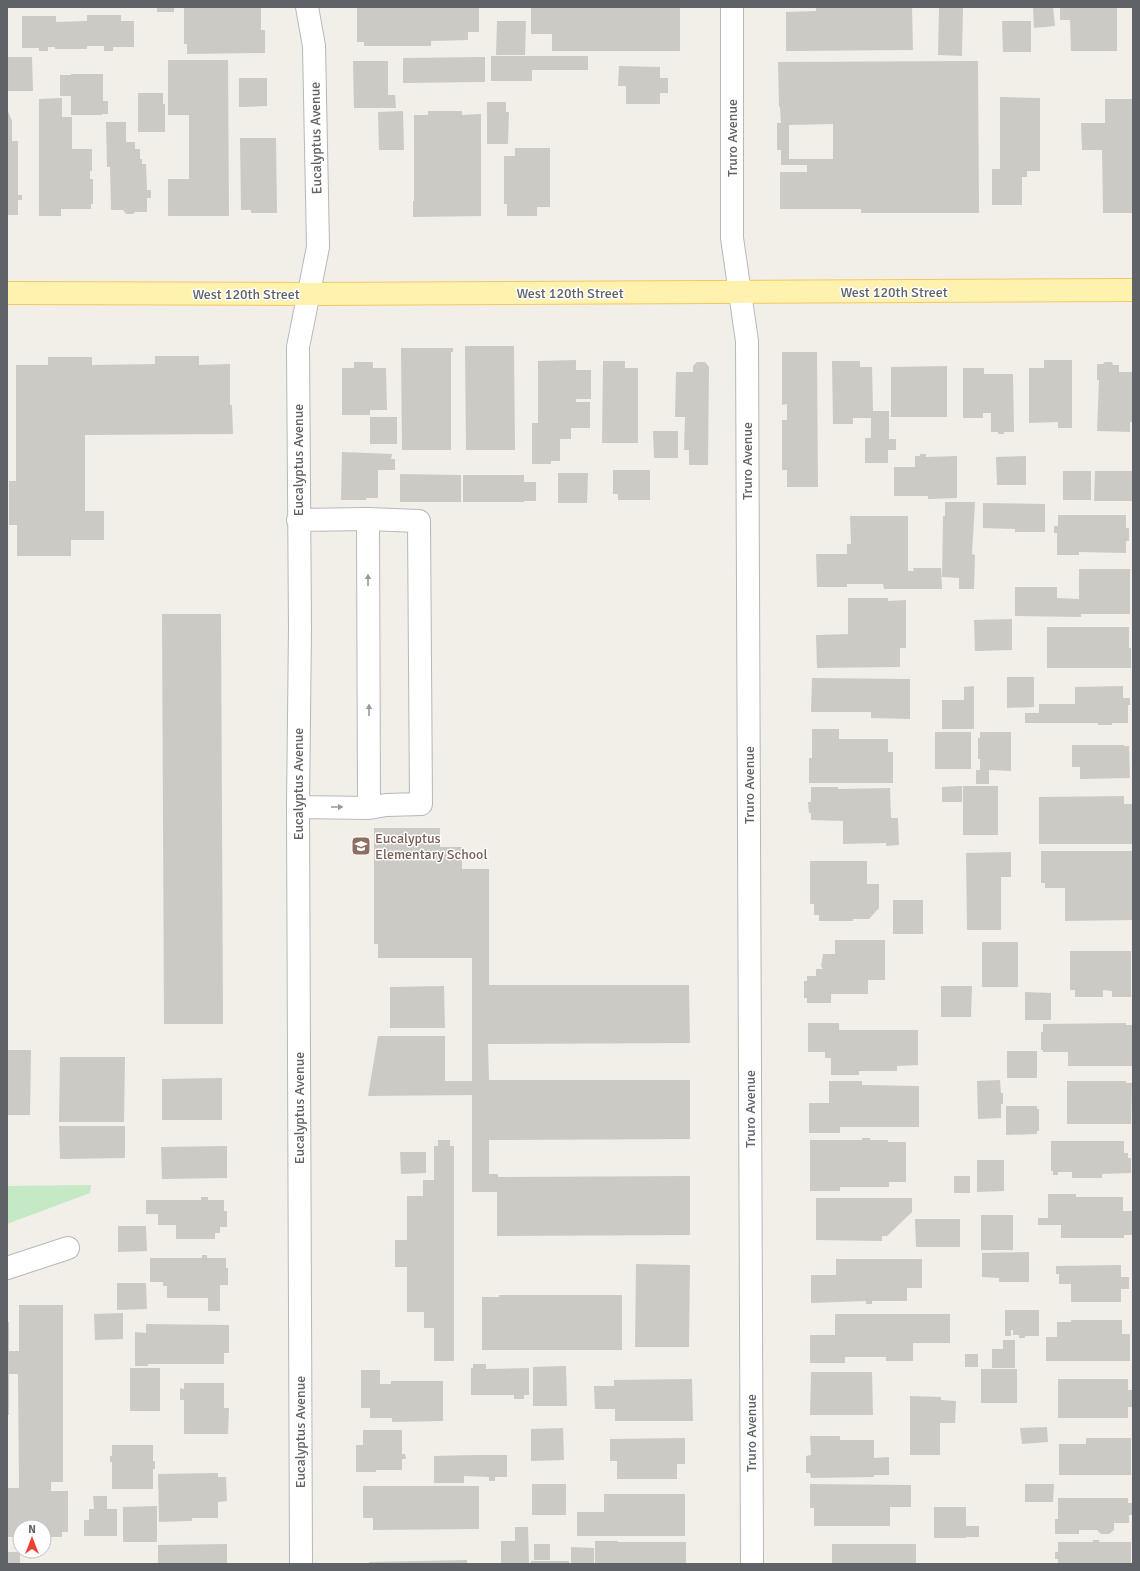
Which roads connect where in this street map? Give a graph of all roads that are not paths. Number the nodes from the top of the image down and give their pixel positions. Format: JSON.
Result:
{"nodes":[{"id":1,"x":307,"y":7,"type":"edge"},
{"id":2,"x":732,"y":7,"type":"edge"},
{"id":3,"x":1133,"y":290,"type":"edge"},
{"id":4,"x":740,"y":292,"type":"junction"},
{"id":5,"x":7,"y":293,"type":"edge"},
{"id":6,"x":310,"y":294,"type":"junction"},
{"id":7,"x":368,"y":519,"type":"junction"},
{"id":8,"x":298,"y":520,"type":"junction"},
{"id":9,"x":298,"y":807,"type":"junction"},
{"id":10,"x":369,"y":808,"type":"junction"},
{"id":11,"x":68,"y":1248,"type":"dead end"},
{"id":12,"x":7,"y":1268,"type":"edge"},
{"id":13,"x":301,"y":1564,"type":"edge"},
{"id":14,"x":752,"y":1564,"type":"edge"}],
"edges":[{"from":1,"to":6,"type":"street","name":"Eucalyptus Avenue"},
{"from":2,"to":4,"type":"street","name":"Truro Avenue"},
{"from":3,"to":4,"type":"main road","name":"West 120th Street"},
{"from":4,"to":6,"type":"main road","name":"West 120th Street"},
{"from":4,"to":14,"type":"street","name":"Truro Avenue"},
{"from":5,"to":6,"type":"main road","name":"West 120th Street"},
{"from":6,"to":8,"type":"street","name":"Eucalyptus Avenue"},
{"from":7,"to":8,"type":"street"},
{"from":10,"to":7,"type":"street","one_way":true},
{"from":7,"to":10,"type":"street"},
{"from":8,"to":9,"type":"street","name":"Eucalyptus Avenue"},
{"from":9,"to":10,"type":"street","one_way":true},
{"from":9,"to":13,"type":"street","name":"Eucalyptus Avenue"},
{"from":11,"to":12,"type":"street"}]}
